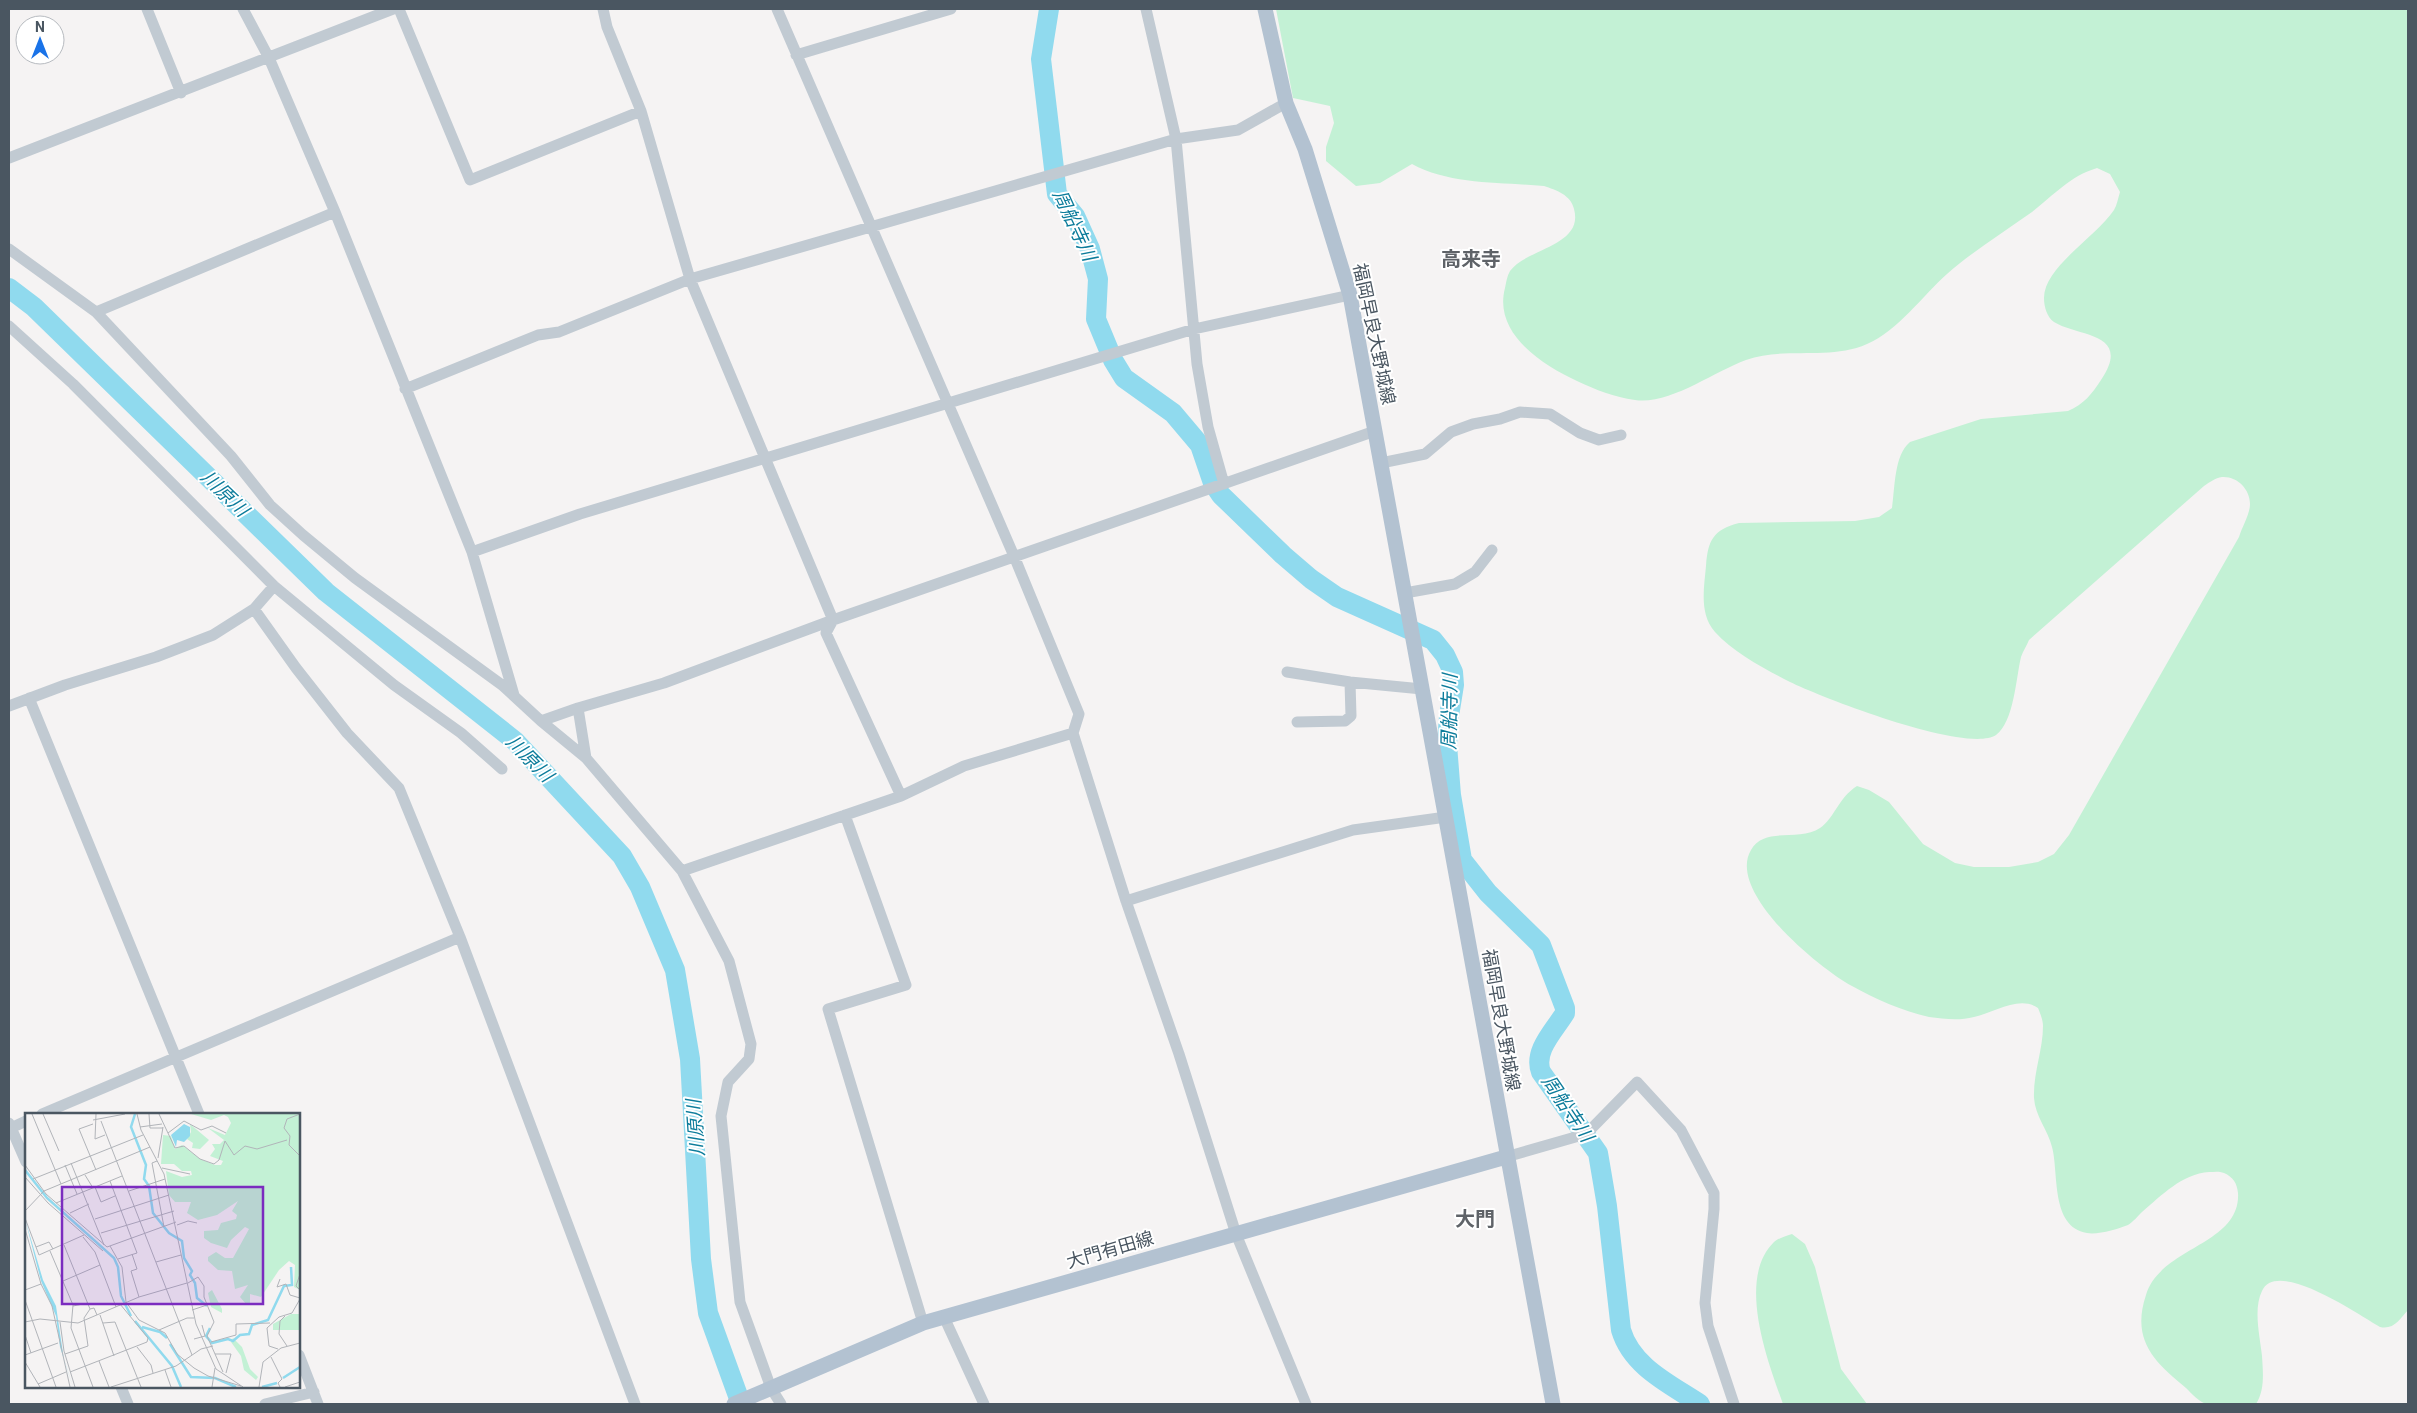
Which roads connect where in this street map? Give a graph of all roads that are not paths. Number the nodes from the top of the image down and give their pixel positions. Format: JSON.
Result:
{"nodes":[{"id":1,"x":147,"y":9,"type":"edge"},
{"id":2,"x":243,"y":9,"type":"edge"},
{"id":3,"x":393,"y":9,"type":"edge"},
{"id":4,"x":399,"y":9,"type":"edge"},
{"id":5,"x":603,"y":9,"type":"edge"},
{"id":6,"x":777,"y":9,"type":"edge"},
{"id":7,"x":951,"y":9,"type":"edge"},
{"id":8,"x":1146,"y":9,"type":"edge"},
{"id":9,"x":1265,"y":9,"type":"edge"},
{"id":10,"x":377,"y":12,"type":"edge"},
{"id":11,"x":796,"y":55,"type":"junction"},
{"id":12,"x":269,"y":58,"type":"junction"},
{"id":13,"x":180,"y":93,"type":"junction"},
{"id":14,"x":1286,"y":103,"type":"junction"},
{"id":15,"x":641,"y":111,"type":"junction"},
{"id":16,"x":1176,"y":139,"type":"junction"},
{"id":17,"x":9,"y":158,"type":"edge"},
{"id":18,"x":335,"y":212,"type":"junction"},
{"id":19,"x":871,"y":226,"type":"junction"},
{"id":20,"x":9,"y":249,"type":"edge"},
{"id":21,"x":690,"y":279,"type":"junction"},
{"id":22,"x":1350,"y":295,"type":"junction"},
{"id":23,"x":96,"y":312,"type":"junction"},
{"id":24,"x":9,"y":326,"type":"edge"},
{"id":25,"x":1194,"y":329,"type":"junction"},
{"id":26,"x":405,"y":389,"type":"junction"},
{"id":27,"x":947,"y":402,"type":"junction"},
{"id":28,"x":1376,"y":431,"type":"junction"},
{"id":29,"x":1621,"y":435,"type":"dead end"},
{"id":30,"x":766,"y":459,"type":"junction"},
{"id":31,"x":1381,"y":463,"type":"junction"},
{"id":32,"x":1224,"y":484,"type":"junction"},
{"id":33,"x":1492,"y":550,"type":"dead end"},
{"id":34,"x":472,"y":552,"type":"junction"},
{"id":35,"x":1014,"y":556,"type":"junction"},
{"id":36,"x":274,"y":586,"type":"junction"},
{"id":37,"x":1404,"y":593,"type":"junction"},
{"id":38,"x":254,"y":608,"type":"junction"},
{"id":39,"x":833,"y":620,"type":"junction"},
{"id":40,"x":1287,"y":672,"type":"dead end"},
{"id":41,"x":1350,"y":682,"type":"junction"},
{"id":42,"x":1422,"y":689,"type":"junction"},
{"id":43,"x":514,"y":696,"type":"junction"},
{"id":44,"x":28,"y":698,"type":"junction"},
{"id":45,"x":9,"y":706,"type":"edge"},
{"id":46,"x":578,"y":708,"type":"junction"},
{"id":47,"x":541,"y":722,"type":"junction"},
{"id":48,"x":1297,"y":722,"type":"dead end"},
{"id":49,"x":1073,"y":733,"type":"junction"},
{"id":50,"x":586,"y":758,"type":"junction"},
{"id":51,"x":502,"y":769,"type":"dead end"},
{"id":52,"x":902,"y":796,"type":"junction"},
{"id":53,"x":845,"y":815,"type":"junction"},
{"id":54,"x":1446,"y":817,"type":"junction"},
{"id":55,"x":682,"y":871,"type":"junction"},
{"id":56,"x":1126,"y":901,"type":"junction"},
{"id":57,"x":460,"y":937,"type":"junction"},
{"id":58,"x":176,"y":1057,"type":"junction"},
{"id":59,"x":44,"y":1113,"type":"edge"},
{"id":60,"x":200,"y":1113,"type":"edge"},
{"id":61,"x":25,"y":1121,"type":"edge"},
{"id":62,"x":10,"y":1125,"type":"edge"},
{"id":63,"x":1506,"y":1157,"type":"junction"},
{"id":64,"x":25,"y":1160,"type":"edge"},
{"id":65,"x":1236,"y":1234,"type":"junction"},
{"id":66,"x":944,"y":1317,"type":"junction"},
{"id":67,"x":923,"y":1323,"type":"junction"},
{"id":68,"x":300,"y":1357,"type":"edge"},
{"id":69,"x":121,"y":1388,"type":"edge"},
{"id":70,"x":764,"y":1391,"type":"junction"},
{"id":71,"x":314,"y":1392,"type":"junction"},
{"id":72,"x":128,"y":1404,"type":"edge"},
{"id":73,"x":265,"y":1404,"type":"edge"},
{"id":74,"x":318,"y":1404,"type":"edge"},
{"id":75,"x":635,"y":1404,"type":"edge"},
{"id":76,"x":734,"y":1404,"type":"edge"},
{"id":77,"x":781,"y":1404,"type":"edge"},
{"id":78,"x":984,"y":1404,"type":"edge"},
{"id":79,"x":1306,"y":1404,"type":"edge"},
{"id":80,"x":1553,"y":1404,"type":"edge"},
{"id":81,"x":1734,"y":1404,"type":"edge"}],
"edges":[{"from":1,"to":13,"type":"street"},
{"from":2,"to":12,"type":"street"},
{"from":3,"to":10,"type":"street"},
{"from":4,"to":15,"type":"street"},
{"from":5,"to":15,"type":"street"},
{"from":6,"to":11,"type":"street"},
{"from":7,"to":11,"type":"street"},
{"from":8,"to":16,"type":"street"},
{"from":9,"to":14,"type":"main road","name":"福岡早良大野城線"},
{"from":10,"to":12,"type":"street"},
{"from":11,"to":19,"type":"street"},
{"from":12,"to":13,"type":"street"},
{"from":12,"to":18,"type":"street"},
{"from":13,"to":17,"type":"street"},
{"from":14,"to":16,"type":"street"},
{"from":14,"to":22,"type":"main road","name":"福岡早良大野城線"},
{"from":15,"to":21,"type":"street"},
{"from":16,"to":19,"type":"street"},
{"from":16,"to":25,"type":"street"},
{"from":18,"to":23,"type":"street"},
{"from":18,"to":26,"type":"street"},
{"from":19,"to":21,"type":"street"},
{"from":19,"to":27,"type":"street"},
{"from":20,"to":23,"type":"street"},
{"from":21,"to":26,"type":"street"},
{"from":21,"to":30,"type":"street"},
{"from":22,"to":25,"type":"street"},
{"from":22,"to":28,"type":"main road","name":"福岡早良大野城線"},
{"from":23,"to":43,"type":"street"},
{"from":24,"to":36,"type":"street"},
{"from":25,"to":27,"type":"street"},
{"from":25,"to":32,"type":"street"},
{"from":26,"to":34,"type":"street"},
{"from":27,"to":30,"type":"street"},
{"from":27,"to":35,"type":"street"},
{"from":28,"to":31,"type":"main road","name":"福岡早良大野城線"},
{"from":28,"to":32,"type":"street"},
{"from":29,"to":31,"type":"street"},
{"from":30,"to":34,"type":"street"},
{"from":30,"to":39,"type":"street"},
{"from":31,"to":37,"type":"main road","name":"福岡早良大野城線"},
{"from":32,"to":35,"type":"street"},
{"from":33,"to":37,"type":"street"},
{"from":34,"to":43,"type":"street"},
{"from":35,"to":39,"type":"street"},
{"from":35,"to":49,"type":"street"},
{"from":36,"to":38,"type":"street"},
{"from":36,"to":51,"type":"street"},
{"from":37,"to":42,"type":"main road","name":"福岡早良大野城線"},
{"from":38,"to":44,"type":"street"},
{"from":38,"to":57,"type":"street"},
{"from":39,"to":46,"type":"street"},
{"from":39,"to":52,"type":"street"},
{"from":40,"to":41,"type":"street"},
{"from":41,"to":42,"type":"street"},
{"from":41,"to":48,"type":"street"},
{"from":42,"to":54,"type":"main road","name":"福岡早良大野城線"},
{"from":43,"to":47,"type":"street"},
{"from":44,"to":45,"type":"street"},
{"from":44,"to":58,"type":"street"},
{"from":46,"to":47,"type":"street"},
{"from":46,"to":50,"type":"street"},
{"from":47,"to":50,"type":"street"},
{"from":49,"to":52,"type":"street"},
{"from":49,"to":56,"type":"street"},
{"from":50,"to":55,"type":"street"},
{"from":52,"to":53,"type":"street"},
{"from":53,"to":55,"type":"street"},
{"from":53,"to":67,"type":"street"},
{"from":54,"to":56,"type":"street"},
{"from":54,"to":63,"type":"main road","name":"福岡早良大野城線"},
{"from":55,"to":70,"type":"street"},
{"from":56,"to":65,"type":"street"},
{"from":57,"to":58,"type":"street"},
{"from":57,"to":75,"type":"street"},
{"from":58,"to":59,"type":"street"},
{"from":58,"to":60,"type":"street"},
{"from":61,"to":62,"type":"street"},
{"from":62,"to":64,"type":"street"},
{"from":63,"to":65,"type":"main road","name":"大門有田線"},
{"from":63,"to":80,"type":"main road","name":"福岡早良大野城線"},
{"from":63,"to":81,"type":"street"},
{"from":65,"to":66,"type":"main road","name":"大門有田線"},
{"from":65,"to":79,"type":"street"},
{"from":66,"to":67,"type":"main road","name":"大門有田線"},
{"from":66,"to":78,"type":"street"},
{"from":67,"to":70,"type":"main road","name":"大門有田線"},
{"from":68,"to":71,"type":"street"},
{"from":69,"to":72,"type":"street"},
{"from":70,"to":76,"type":"main road","name":"大門有田線"},
{"from":70,"to":77,"type":"street"},
{"from":71,"to":73,"type":"street"},
{"from":71,"to":74,"type":"street"}]}
